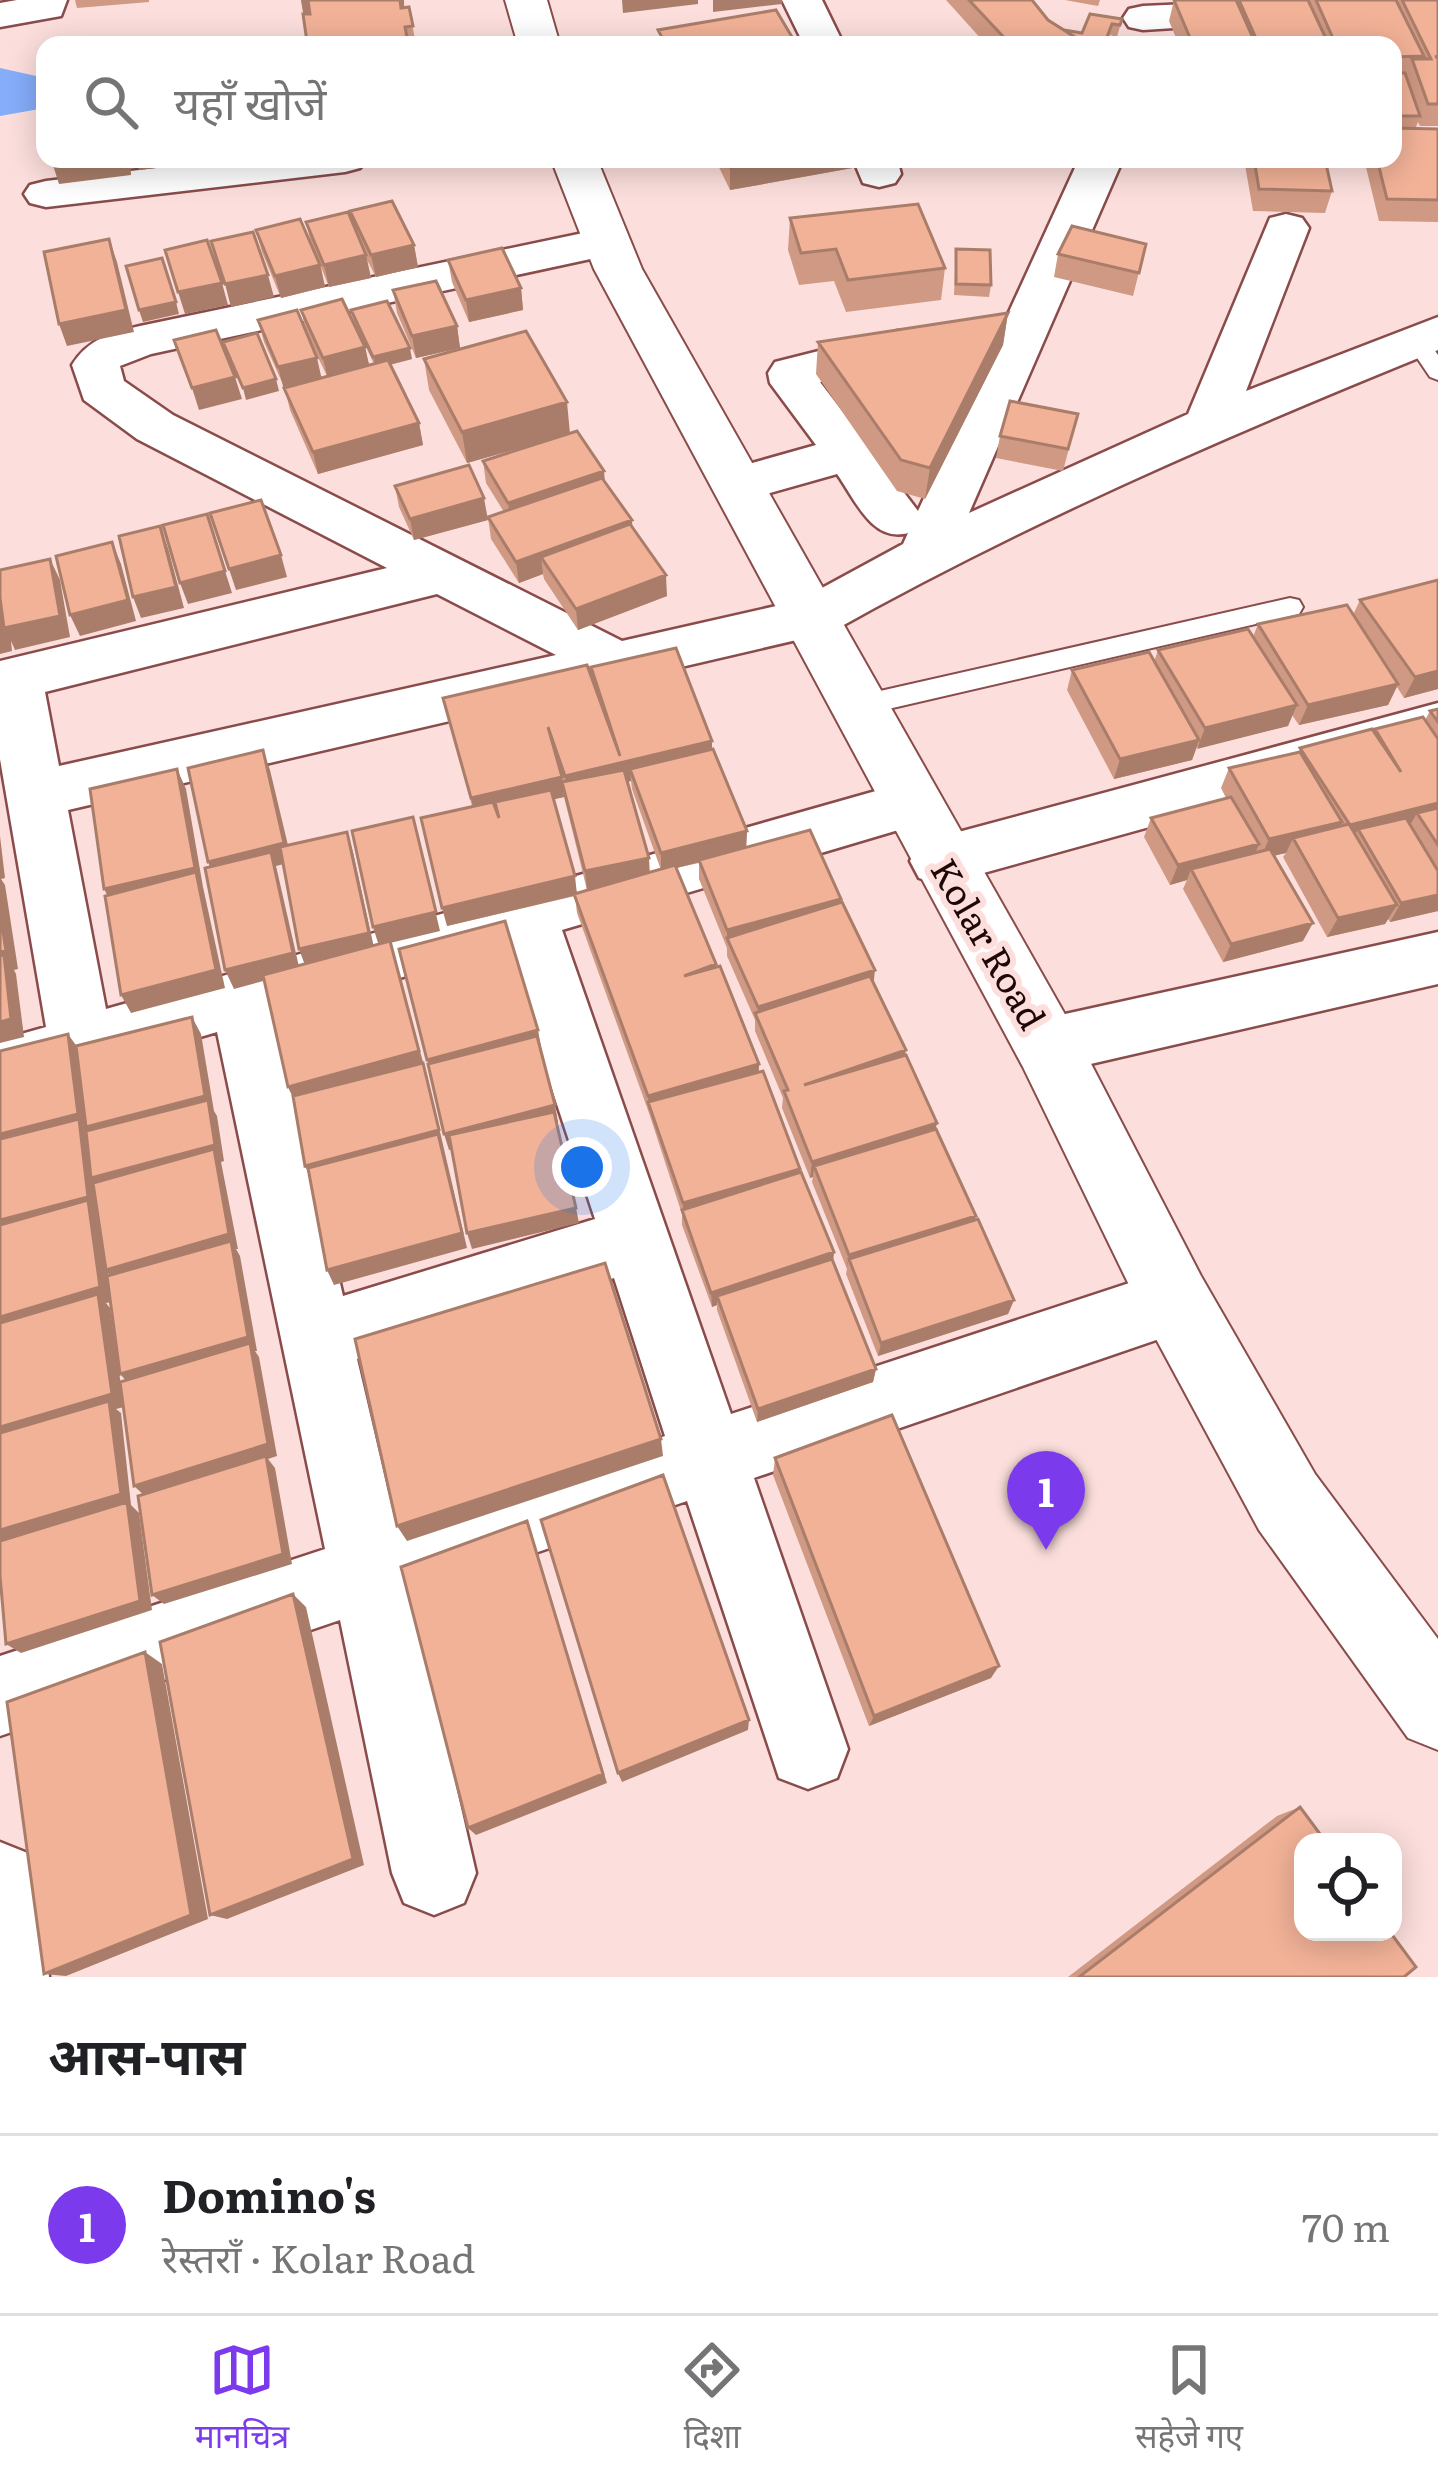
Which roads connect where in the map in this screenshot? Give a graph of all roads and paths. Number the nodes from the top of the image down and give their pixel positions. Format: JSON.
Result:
{"nodes":[{"id":1,"x":47,"y":0,"type":"edge"},
{"id":2,"x":526,"y":0,"type":"edge"},
{"id":3,"x":802,"y":0,"type":"edge"},
{"id":4,"x":1302,"y":10,"type":"edge"},
{"id":5,"x":0,"y":15,"type":"edge"},
{"id":6,"x":1141,"y":21,"type":"edge"},
{"id":7,"x":536,"y":36,"type":"edge"},
{"id":8,"x":820,"y":36,"type":"edge"},
{"id":9,"x":267,"y":168,"type":"edge"},
{"id":10,"x":578,"y":168,"type":"edge"},
{"id":11,"x":1096,"y":168,"type":"edge"},
{"id":12,"x":46,"y":194,"type":"dead end"},
{"id":13,"x":1286,"y":227,"type":"dead end"},
{"id":14,"x":608,"y":242,"type":"junction"},
{"id":15,"x":911,"y":345,"type":"edge"},
{"id":16,"x":1431,"y":348,"type":"edge"},
{"id":17,"x":1209,"y":423,"type":"junction"},
{"id":18,"x":849,"y":453,"type":"junction"},
{"id":19,"x":738,"y":484,"type":"junction"},
{"id":20,"x":910,"y":537,"type":"junction"},
{"id":21,"x":441,"y":574,"type":"junction"},
{"id":22,"x":1290,"y":607,"type":"dead end"},
{"id":23,"x":812,"y":617,"type":"junction"},
{"id":24,"x":616,"y":662,"type":"junction"},
{"id":25,"x":7,"y":680,"type":"edge"},
{"id":26,"x":858,"y":706,"type":"junction"},
{"id":27,"x":1438,"y":724,"type":"edge"},
{"id":28,"x":34,"y":796,"type":"junction"},
{"id":29,"x":911,"y":805,"type":"junction"},
{"id":30,"x":940,"y":861,"type":"junction"},
{"id":31,"x":526,"y":916,"type":"junction"},
{"id":32,"x":1438,"y":958,"type":"edge"},
{"id":33,"x":242,"y":998,"type":"junction"},
{"id":34,"x":81,"y":1045,"type":"junction"},
{"id":35,"x":1047,"y":1046,"type":"junction"},
{"id":36,"x":0,"y":1068,"type":"edge"},
{"id":37,"x":635,"y":1239,"type":"junction"},
{"id":38,"x":1175,"y":1301,"type":"junction"},
{"id":39,"x":316,"y":1338,"type":"junction"},
{"id":40,"x":709,"y":1457,"type":"junction"},
{"id":41,"x":368,"y":1572,"type":"junction"},
{"id":42,"x":0,"y":1696,"type":"edge"},
{"id":43,"x":1438,"y":1708,"type":"edge"},
{"id":44,"x":808,"y":1749,"type":"dead end"},
{"id":45,"x":434,"y":1874,"type":"dead end"},
{"id":46,"x":0,"y":1884,"type":"edge"},
{"id":47,"x":9,"y":1971,"type":"dead end"}],
"edges":[{"from":1,"to":5,"type":"street"},
{"from":2,"to":7,"type":"main road"},
{"from":3,"to":8,"type":"street"},
{"from":4,"to":6,"type":"street"},
{"from":9,"to":12,"type":"street"},
{"from":10,"to":14,"type":"main road","name":"Kolar Road"},
{"from":11,"to":20,"type":"street"},
{"from":13,"to":17,"type":"street"},
{"from":14,"to":19,"type":"main road","name":"Kolar Road"},
{"from":14,"to":21,"type":"street"},
{"from":15,"to":18,"type":"street"},
{"from":16,"to":17,"type":"street"},
{"from":17,"to":20,"type":"street"},
{"from":18,"to":19,"type":"street"},
{"from":18,"to":20,"type":"street"},
{"from":19,"to":23,"type":"main road","name":"Kolar Road"},
{"from":20,"to":23,"type":"street"},
{"from":21,"to":24,"type":"street"},
{"from":21,"to":25,"type":"street"},
{"from":22,"to":26,"type":"lane"},
{"from":23,"to":24,"type":"street"},
{"from":23,"to":26,"type":"main road","name":"Kolar Road"},
{"from":24,"to":28,"type":"street"},
{"from":25,"to":28,"type":"street"},
{"from":26,"to":29,"type":"main road","name":"Kolar Road"},
{"from":27,"to":30,"type":"street"},
{"from":28,"to":34,"type":"street"},
{"from":29,"to":30,"type":"main road","name":"Kolar Road"},
{"from":29,"to":31,"type":"street"},
{"from":30,"to":35,"type":"main road","name":"Kolar Road"},
{"from":31,"to":33,"type":"street"},
{"from":31,"to":37,"type":"street"},
{"from":32,"to":35,"type":"street"},
{"from":33,"to":34,"type":"street"},
{"from":33,"to":39,"type":"street"},
{"from":34,"to":36,"type":"street"},
{"from":35,"to":38,"type":"main road","name":"Kolar Road"},
{"from":37,"to":39,"type":"street"},
{"from":37,"to":40,"type":"street"},
{"from":38,"to":40,"type":"street"},
{"from":38,"to":43,"type":"main road","name":"Kolar Road"},
{"from":39,"to":41,"type":"street"},
{"from":40,"to":41,"type":"street"},
{"from":40,"to":44,"type":"street"},
{"from":41,"to":42,"type":"street"},
{"from":41,"to":45,"type":"street"},
{"from":46,"to":47,"type":"street"}]}
